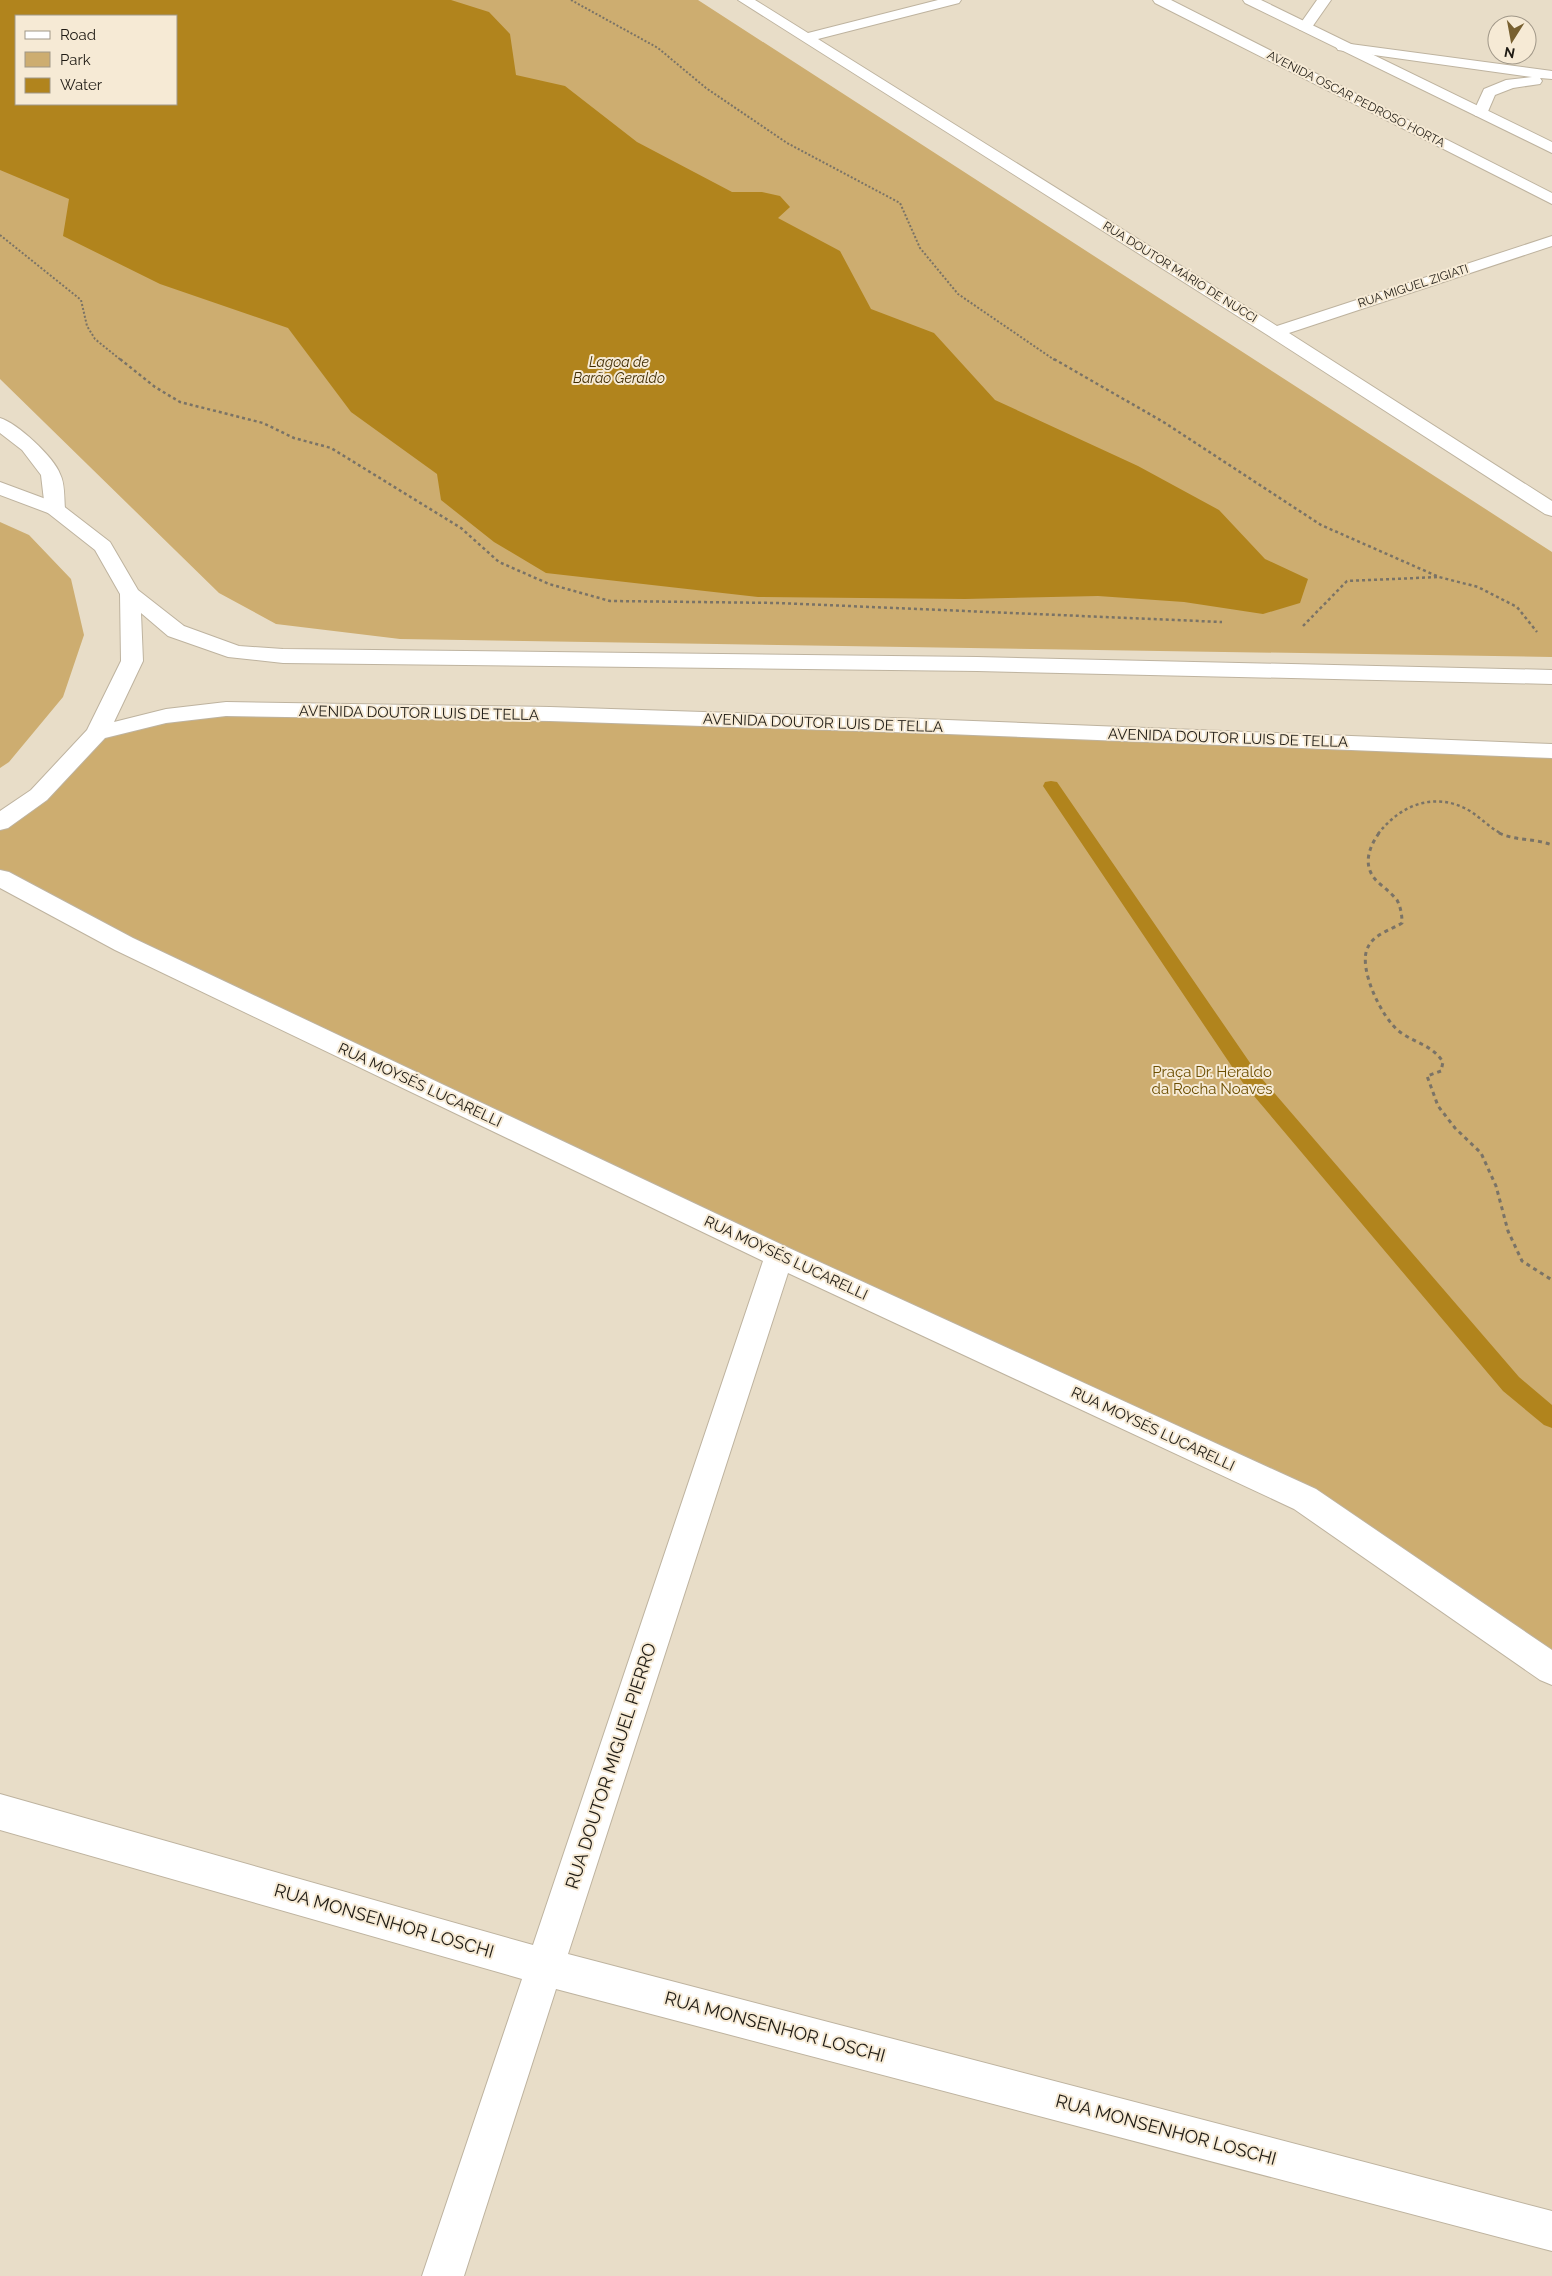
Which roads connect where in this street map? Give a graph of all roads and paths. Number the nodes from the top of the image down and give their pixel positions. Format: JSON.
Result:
{"nodes":[{"id":1,"x":571,"y":0,"type":"edge"},
{"id":2,"x":745,"y":0,"type":"edge"},
{"id":3,"x":954,"y":0,"type":"edge"},
{"id":4,"x":1160,"y":0,"type":"edge"},
{"id":5,"x":1250,"y":0,"type":"edge"},
{"id":6,"x":1324,"y":0,"type":"edge"},
{"id":7,"x":1305,"y":27,"type":"junction"},
{"id":8,"x":806,"y":38,"type":"junction"},
{"id":9,"x":1343,"y":46,"type":"junction"},
{"id":10,"x":1552,"y":76,"type":"edge"},
{"id":11,"x":1552,"y":81,"type":"edge"},
{"id":12,"x":1481,"y":113,"type":"junction"},
{"id":13,"x":1552,"y":148,"type":"edge"},
{"id":14,"x":1552,"y":198,"type":"edge"},
{"id":15,"x":0,"y":235,"type":"edge"},
{"id":16,"x":1552,"y":241,"type":"edge"},
{"id":17,"x":1275,"y":332,"type":"junction"},
{"id":18,"x":0,"y":424,"type":"edge"},
{"id":19,"x":0,"y":488,"type":"edge"},
{"id":20,"x":55,"y":509,"type":"junction"},
{"id":21,"x":1552,"y":510,"type":"edge"},
{"id":22,"x":1439,"y":577,"type":"junction"},
{"id":23,"x":130,"y":594,"type":"junction"},
{"id":24,"x":1224,"y":623,"type":"dead end"},
{"id":25,"x":1303,"y":626,"type":"dead end"},
{"id":26,"x":1540,"y":637,"type":"dead end"},
{"id":27,"x":1552,"y":677,"type":"edge"},
{"id":28,"x":97,"y":733,"type":"junction"},
{"id":29,"x":1552,"y":751,"type":"edge"},
{"id":30,"x":0,"y":822,"type":"edge"},
{"id":31,"x":1552,"y":845,"type":"edge"},
{"id":32,"x":0,"y":878,"type":"edge"},
{"id":33,"x":779,"y":1256,"type":"junction"},
{"id":34,"x":1552,"y":1280,"type":"edge"},
{"id":35,"x":1552,"y":1670,"type":"edge"},
{"id":36,"x":0,"y":1812,"type":"edge"},
{"id":37,"x":544,"y":1967,"type":"junction"},
{"id":38,"x":1552,"y":2232,"type":"edge"},
{"id":39,"x":443,"y":2276,"type":"edge"}],
"edges":[{"from":1,"to":22,"type":"path"},
{"from":2,"to":8,"type":"street","name":"RUA DOUTOR MÁRIO DE NUCCI"},
{"from":3,"to":8,"type":"street"},
{"from":4,"to":14,"type":"street","name":"AVENIDA OSCAR PEDROSO HORTA"},
{"from":5,"to":7,"type":"street"},
{"from":6,"to":7,"type":"street"},
{"from":7,"to":9,"type":"street"},
{"from":8,"to":17,"type":"street","name":"RUA DOUTOR MÁRIO DE NUCCI"},
{"from":9,"to":10,"type":"street"},
{"from":9,"to":12,"type":"street"},
{"from":11,"to":12,"type":"street"},
{"from":12,"to":13,"type":"street"},
{"from":15,"to":24,"type":"path"},
{"from":16,"to":17,"type":"street","name":"RUA MIGUEL ZIGIATI"},
{"from":17,"to":21,"type":"street","name":"RUA DOUTOR MÁRIO DE NUCCI"},
{"from":18,"to":20,"type":"street"},
{"from":19,"to":20,"type":"street"},
{"from":20,"to":23,"type":"street"},
{"from":22,"to":25,"type":"path"},
{"from":22,"to":26,"type":"path"},
{"from":23,"to":27,"type":"street"},
{"from":23,"to":28,"type":"street"},
{"from":28,"to":29,"type":"street","name":"AVENIDA DOUTOR LUIS DE TELLA"},
{"from":28,"to":30,"type":"street"},
{"from":31,"to":34,"type":"path"},
{"from":32,"to":33,"type":"street","name":"RUA MOYSÉS LUCARELLI"},
{"from":33,"to":35,"type":"street","name":"RUA MOYSÉS LUCARELLI"},
{"from":33,"to":37,"type":"street","name":"RUA DOUTOR MIGUEL PIERRO"},
{"from":36,"to":37,"type":"street","name":"RUA MONSENHOR LOSCHI"},
{"from":37,"to":38,"type":"street","name":"RUA MONSENHOR LOSCHI"},
{"from":37,"to":39,"type":"street","name":"RUA DOUTOR MIGUEL PIERRO"}]}
